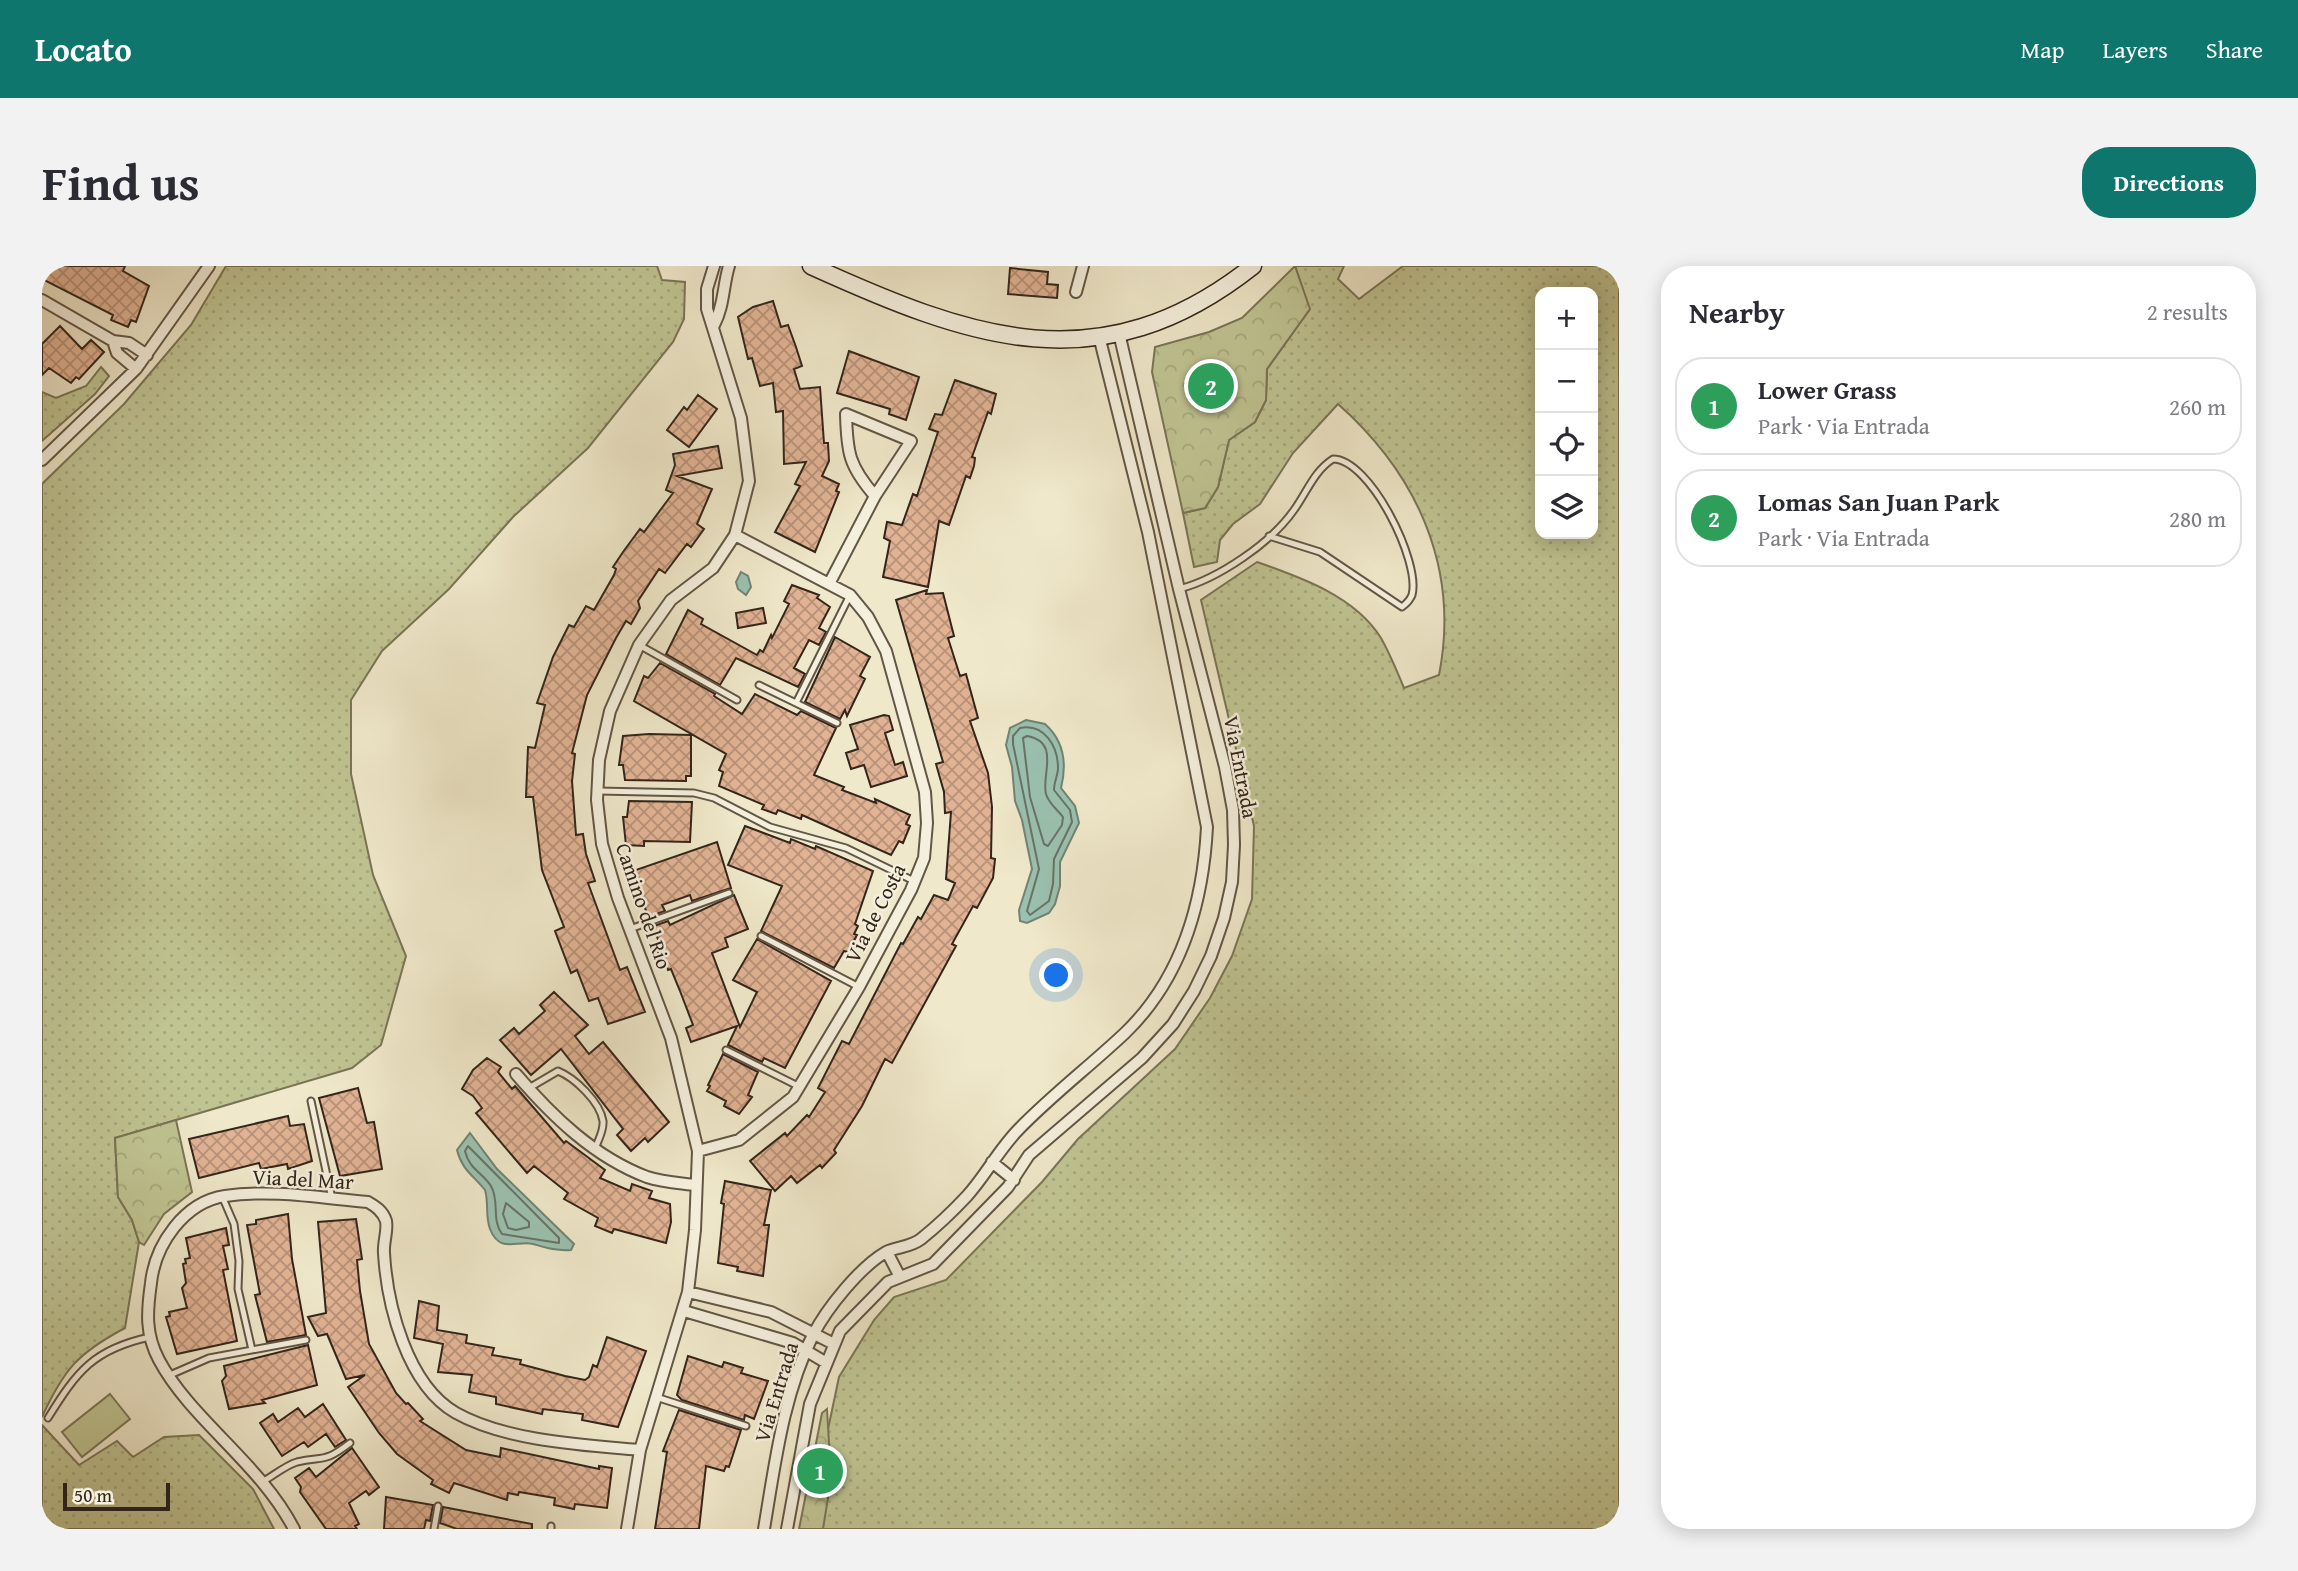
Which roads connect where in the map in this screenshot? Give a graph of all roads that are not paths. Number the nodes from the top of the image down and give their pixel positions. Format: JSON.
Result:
{"nodes":[{"id":1,"x":209,"y":266,"type":"edge"},
{"id":2,"x":714,"y":266,"type":"edge"},
{"id":3,"x":729,"y":266,"type":"edge"},
{"id":4,"x":811,"y":266,"type":"edge"},
{"id":5,"x":1083,"y":266,"type":"edge"},
{"id":6,"x":1253,"y":266,"type":"edge"},
{"id":7,"x":707,"y":289,"type":"junction"},
{"id":8,"x":1076,"y":292,"type":"dead end"},
{"id":9,"x":721,"y":293,"type":"junction"},
{"id":10,"x":42,"y":300,"type":"edge"},
{"id":11,"x":714,"y":324,"type":"junction"},
{"id":12,"x":1119,"y":333,"type":"junction"},
{"id":13,"x":1099,"y":335,"type":"junction"},
{"id":14,"x":113,"y":341,"type":"junction"},
{"id":15,"x":147,"y":355,"type":"junction"},
{"id":16,"x":136,"y":369,"type":"junction"},
{"id":17,"x":42,"y":460,"type":"edge"},
{"id":18,"x":875,"y":496,"type":"junction"},
{"id":19,"x":735,"y":535,"type":"junction"},
{"id":20,"x":1269,"y":536,"type":"junction"},
{"id":21,"x":830,"y":584,"type":"junction"},
{"id":22,"x":1179,"y":589,"type":"junction"},
{"id":23,"x":1160,"y":593,"type":"junction"},
{"id":24,"x":850,"y":595,"type":"junction"},
{"id":25,"x":639,"y":645,"type":"junction"},
{"id":26,"x":760,"y":685,"type":"dead end"},
{"id":27,"x":737,"y":700,"type":"dead end"},
{"id":28,"x":796,"y":703,"type":"junction"},
{"id":29,"x":837,"y":723,"type":"dead end"},
{"id":30,"x":598,"y":791,"type":"junction"},
{"id":31,"x":915,"y":881,"type":"junction"},
{"id":32,"x":729,"y":893,"type":"dead end"},
{"id":33,"x":629,"y":929,"type":"junction"},
{"id":34,"x":761,"y":936,"type":"dead end"},
{"id":35,"x":859,"y":987,"type":"junction"},
{"id":36,"x":726,"y":1050,"type":"dead end"},
{"id":37,"x":516,"y":1074,"type":"dead end"},
{"id":38,"x":800,"y":1087,"type":"junction"},
{"id":39,"x":529,"y":1088,"type":"junction"},
{"id":40,"x":312,"y":1101,"type":"dead end"},
{"id":41,"x":595,"y":1149,"type":"junction"},
{"id":42,"x":698,"y":1151,"type":"junction"},
{"id":43,"x":992,"y":1162,"type":"junction"},
{"id":44,"x":1014,"y":1180,"type":"junction"},
{"id":45,"x":695,"y":1185,"type":"junction"},
{"id":46,"x":222,"y":1196,"type":"junction"},
{"id":47,"x":331,"y":1199,"type":"junction"},
{"id":48,"x":887,"y":1252,"type":"junction"},
{"id":49,"x":900,"y":1277,"type":"junction"},
{"id":50,"x":688,"y":1292,"type":"junction"},
{"id":51,"x":684,"y":1311,"type":"junction"},
{"id":52,"x":814,"y":1334,"type":"junction"},
{"id":53,"x":151,"y":1337,"type":"junction"},
{"id":54,"x":306,"y":1340,"type":"dead end"},
{"id":55,"x":834,"y":1344,"type":"junction"},
{"id":56,"x":252,"y":1350,"type":"junction"},
{"id":57,"x":807,"y":1351,"type":"junction"},
{"id":58,"x":825,"y":1362,"type":"junction"},
{"id":59,"x":170,"y":1375,"type":"junction"},
{"id":60,"x":656,"y":1397,"type":"junction"},
{"id":61,"x":48,"y":1418,"type":"dead end"},
{"id":62,"x":747,"y":1426,"type":"dead end"},
{"id":63,"x":350,"y":1443,"type":"dead end"},
{"id":64,"x":640,"y":1450,"type":"junction"},
{"id":65,"x":262,"y":1482,"type":"junction"},
{"id":66,"x":438,"y":1506,"type":"dead end"},
{"id":67,"x":294,"y":1529,"type":"edge"},
{"id":68,"x":434,"y":1529,"type":"edge"},
{"id":69,"x":627,"y":1529,"type":"edge"},
{"id":70,"x":764,"y":1529,"type":"edge"},
{"id":71,"x":787,"y":1529,"type":"edge"}],
"edges":[{"from":1,"to":15,"type":"street"},
{"from":2,"to":7,"type":"street","name":"Camino del Rio"},
{"from":3,"to":9,"type":"street","name":"Camino del Rio"},
{"from":4,"to":13,"type":"main road"},
{"from":5,"to":8,"type":"street"},
{"from":6,"to":12,"type":"main road"},
{"from":7,"to":9,"type":"lane"},
{"from":7,"to":11,"type":"street","name":"Camino del Rio"},
{"from":9,"to":11,"type":"street","name":"Camino del Rio"},
{"from":10,"to":14,"type":"street"},
{"from":11,"to":19,"type":"street","name":"Camino del Rio"},
{"from":12,"to":13,"type":"main road"},
{"from":12,"to":22,"type":"street","name":"Via Entrada"},
{"from":13,"to":23,"type":"street","name":"Via Entrada"},
{"from":14,"to":15,"type":"street"},
{"from":14,"to":16,"type":"street"},
{"from":15,"to":16,"type":"street"},
{"from":16,"to":17,"type":"street"},
{"from":18,"to":18,"type":"street"},
{"from":18,"to":21,"type":"street"},
{"from":19,"to":21,"type":"street","name":"Via de Costa"},
{"from":19,"to":25,"type":"street","name":"Camino del Rio"},
{"from":20,"to":20,"type":"lane"},
{"from":20,"to":22,"type":"lane"},
{"from":21,"to":24,"type":"street","name":"Via de Costa"},
{"from":22,"to":23,"type":"street"},
{"from":22,"to":44,"type":"street","name":"Via Entrada"},
{"from":23,"to":43,"type":"street","name":"Via Entrada"},
{"from":24,"to":28,"type":"lane"},
{"from":24,"to":31,"type":"street","name":"Via de Costa"},
{"from":25,"to":27,"type":"lane"},
{"from":25,"to":30,"type":"street","name":"Camino del Rio"},
{"from":26,"to":28,"type":"lane"},
{"from":28,"to":29,"type":"lane"},
{"from":30,"to":31,"type":"lane"},
{"from":30,"to":33,"type":"street","name":"Camino del Rio"},
{"from":31,"to":35,"type":"street","name":"Via de Costa"},
{"from":32,"to":33,"type":"lane"},
{"from":33,"to":42,"type":"street","name":"Camino del Rio"},
{"from":34,"to":35,"type":"lane"},
{"from":35,"to":38,"type":"street","name":"Via de Costa"},
{"from":36,"to":38,"type":"lane"},
{"from":37,"to":39,"type":"street"},
{"from":38,"to":42,"type":"street","name":"Via de Costa"},
{"from":39,"to":41,"type":"street"},
{"from":39,"to":41,"type":"lane"},
{"from":40,"to":47,"type":"lane"},
{"from":41,"to":45,"type":"street"},
{"from":42,"to":45,"type":"street","name":"Camino del Rio"},
{"from":43,"to":44,"type":"street"},
{"from":43,"to":48,"type":"street","name":"Via Entrada"},
{"from":44,"to":49,"type":"street","name":"Via Entrada"},
{"from":45,"to":50,"type":"street","name":"Camino del Rio"},
{"from":46,"to":47,"type":"street","name":"Via del Mar"},
{"from":46,"to":53,"type":"street","name":"Via del Mar"},
{"from":46,"to":56,"type":"lane"},
{"from":47,"to":64,"type":"street","name":"Via del Mar"},
{"from":48,"to":49,"type":"street"},
{"from":48,"to":52,"type":"street","name":"Via Entrada"},
{"from":49,"to":55,"type":"street","name":"Via Entrada"},
{"from":50,"to":51,"type":"street","name":"Camino del Rio"},
{"from":50,"to":52,"type":"street"},
{"from":51,"to":57,"type":"street"},
{"from":51,"to":60,"type":"street","name":"Camino del Rio"},
{"from":52,"to":55,"type":"street"},
{"from":52,"to":57,"type":"street","name":"Via Entrada"},
{"from":53,"to":59,"type":"street","name":"Via del Mar"},
{"from":53,"to":61,"type":"lane"},
{"from":54,"to":56,"type":"lane"},
{"from":55,"to":58,"type":"street","name":"Via Entrada"},
{"from":56,"to":59,"type":"lane"},
{"from":57,"to":58,"type":"street"},
{"from":57,"to":70,"type":"street","name":"Via Entrada"},
{"from":58,"to":71,"type":"street","name":"Via Entrada"},
{"from":59,"to":65,"type":"street","name":"Via del Mar"},
{"from":60,"to":62,"type":"lane"},
{"from":60,"to":64,"type":"street","name":"Camino del Rio"},
{"from":63,"to":65,"type":"lane"},
{"from":64,"to":69,"type":"street","name":"Camino del Rio"},
{"from":65,"to":67,"type":"street","name":"Via del Mar"},
{"from":66,"to":68,"type":"lane"}]}
